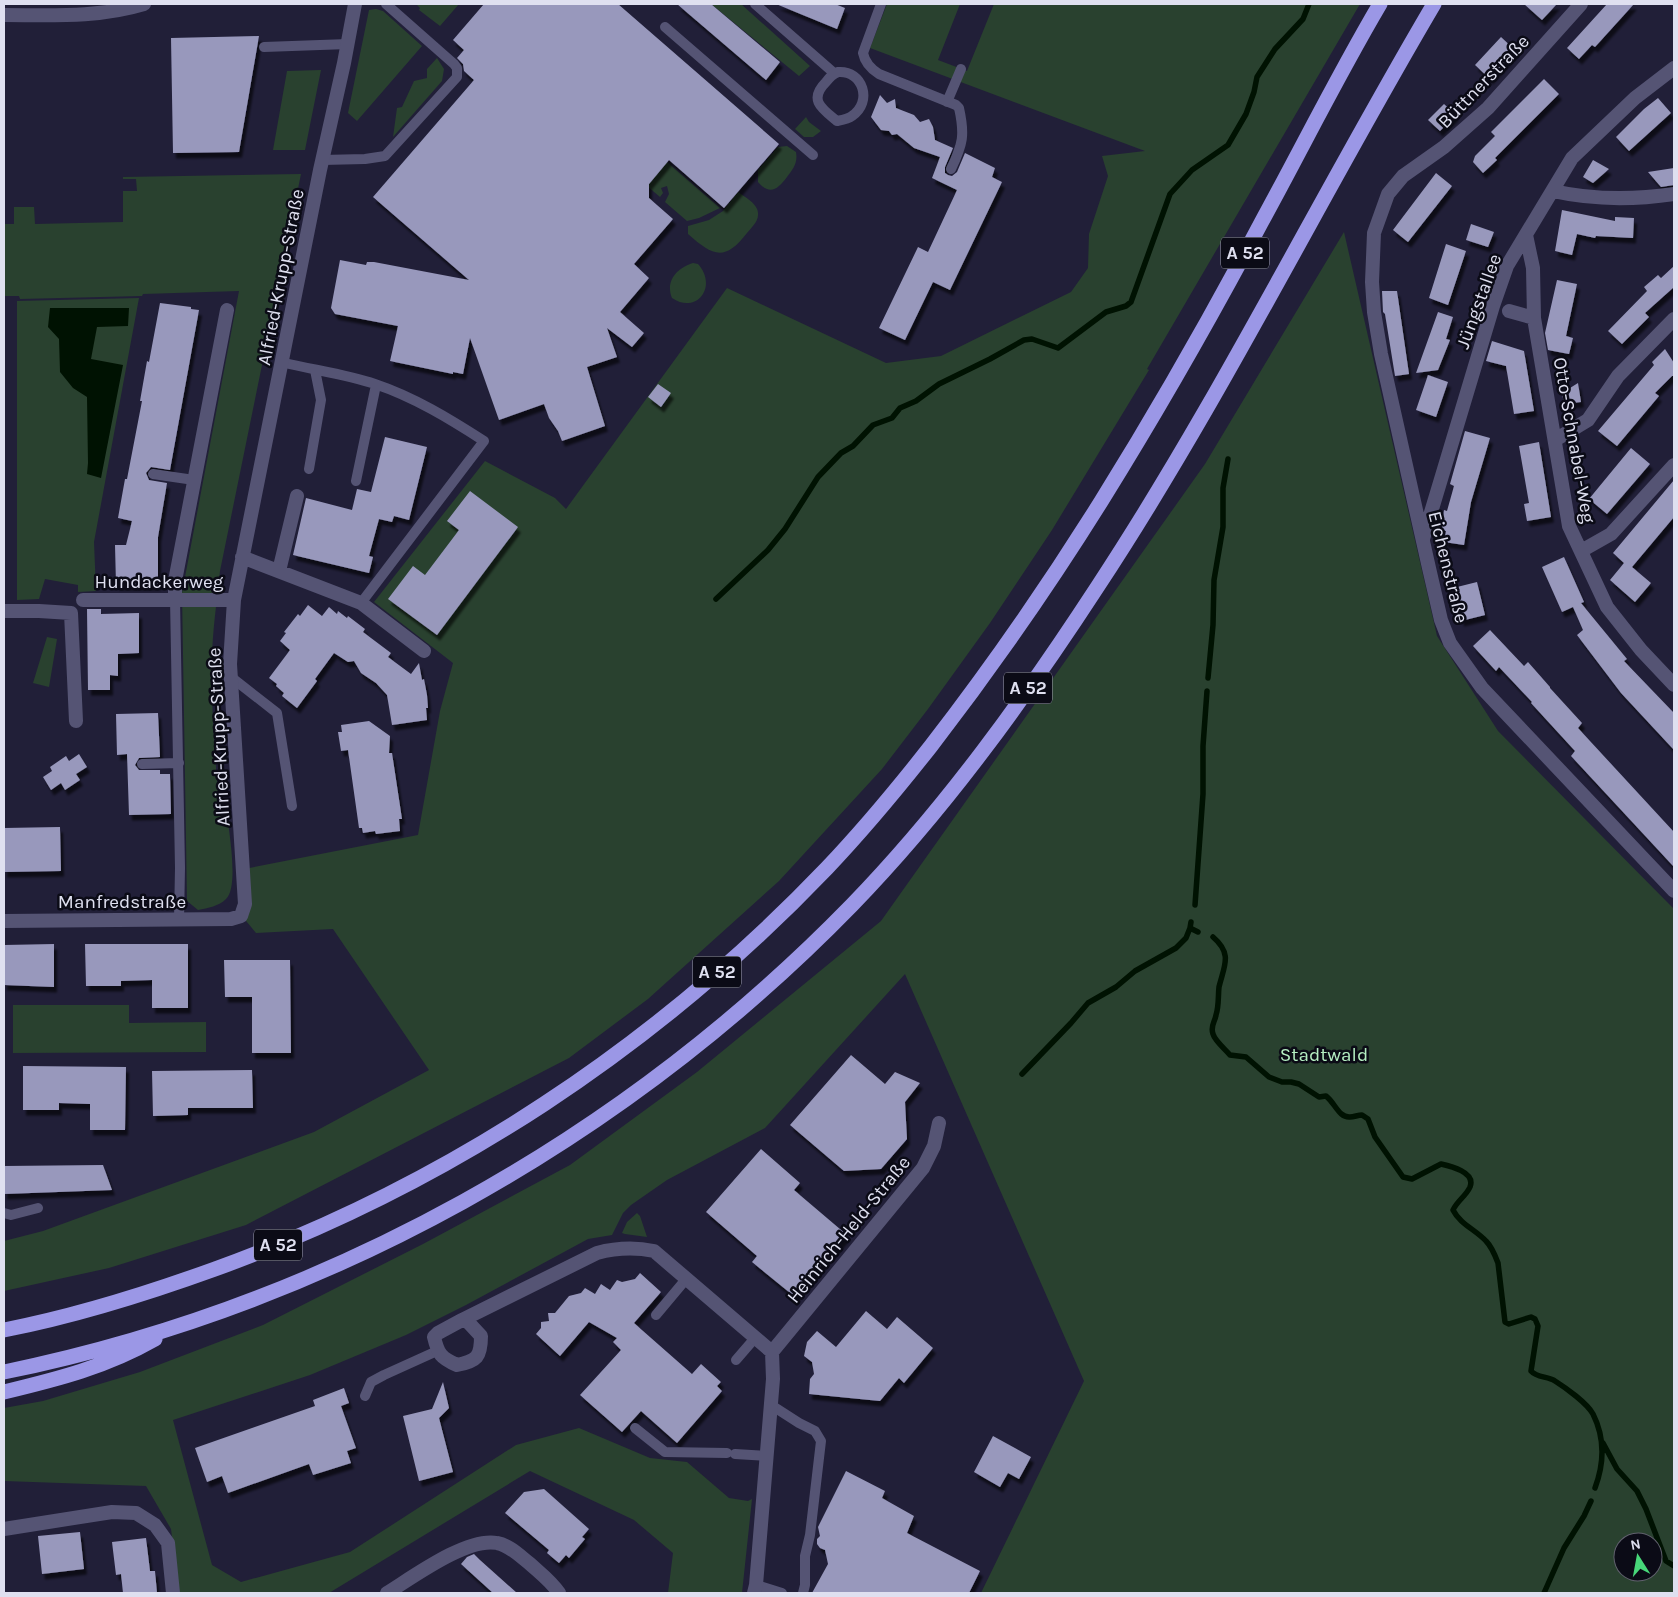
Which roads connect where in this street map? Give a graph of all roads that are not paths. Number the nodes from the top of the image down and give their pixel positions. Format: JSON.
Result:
{"nodes":[{"id":1,"x":144,"y":4,"type":"edge"},
{"id":2,"x":355,"y":4,"type":"edge"},
{"id":3,"x":386,"y":4,"type":"edge"},
{"id":4,"x":756,"y":4,"type":"edge"},
{"id":5,"x":882,"y":4,"type":"edge"},
{"id":6,"x":1380,"y":4,"type":"edge"},
{"id":7,"x":1434,"y":4,"type":"edge"},
{"id":8,"x":1581,"y":4,"type":"edge"},
{"id":9,"x":4,"y":15,"type":"edge"},
{"id":10,"x":665,"y":27,"type":"dead end"},
{"id":11,"x":348,"y":44,"type":"junction"},
{"id":12,"x":264,"y":47,"type":"dead end"},
{"id":13,"x":1674,"y":68,"type":"edge"},
{"id":14,"x":961,"y":69,"type":"dead end"},
{"id":15,"x":834,"y":73,"type":"junction"},
{"id":16,"x":947,"y":102,"type":"junction"},
{"id":17,"x":813,"y":155,"type":"dead end"},
{"id":18,"x":322,"y":160,"type":"junction"},
{"id":19,"x":951,"y":169,"type":"dead end"},
{"id":20,"x":1403,"y":176,"type":"joint"},
{"id":21,"x":1553,"y":191,"type":"junction"},
{"id":22,"x":1674,"y":194,"type":"edge"},
{"id":23,"x":1526,"y":235,"type":"junction"},
{"id":24,"x":227,"y":310,"type":"dead end"},
{"id":25,"x":1509,"y":311,"type":"dead end"},
{"id":26,"x":1534,"y":318,"type":"junction"},
{"id":27,"x":1674,"y":319,"type":"edge"},
{"id":28,"x":281,"y":362,"type":"junction"},
{"id":29,"x":315,"y":370,"type":"junction"},
{"id":30,"x":376,"y":385,"type":"junction"},
{"id":31,"x":1555,"y":440,"type":"junction"},
{"id":32,"x":1674,"y":465,"type":"edge"},
{"id":33,"x":309,"y":469,"type":"dead end"},
{"id":34,"x":153,"y":474,"type":"dead end"},
{"id":35,"x":194,"y":480,"type":"junction"},
{"id":36,"x":356,"y":481,"type":"dead end"},
{"id":37,"x":297,"y":496,"type":"dead end"},
{"id":38,"x":1423,"y":540,"type":"junction"},
{"id":39,"x":1581,"y":551,"type":"junction"},
{"id":40,"x":242,"y":557,"type":"junction"},
{"id":41,"x":279,"y":571,"type":"junction"},
{"id":42,"x":175,"y":599,"type":"junction"},
{"id":43,"x":83,"y":600,"type":"dead end"},
{"id":44,"x":234,"y":600,"type":"junction"},
{"id":45,"x":361,"y":603,"type":"junction"},
{"id":46,"x":4,"y":611,"type":"edge"},
{"id":47,"x":424,"y":651,"type":"dead end"},
{"id":48,"x":231,"y":677,"type":"junction"},
{"id":49,"x":1674,"y":685,"type":"edge"},
{"id":50,"x":76,"y":721,"type":"dead end"},
{"id":51,"x":179,"y":763,"type":"junction"},
{"id":52,"x":142,"y":764,"type":"dead end"},
{"id":53,"x":292,"y":806,"type":"dead end"},
{"id":54,"x":1674,"y":891,"type":"edge"},
{"id":55,"x":241,"y":916,"type":"joint"},
{"id":56,"x":180,"y":920,"type":"junction"},
{"id":57,"x":4,"y":922,"type":"edge"},
{"id":58,"x":939,"y":1124,"type":"dead end"},
{"id":59,"x":38,"y":1208,"type":"dead end"},
{"id":60,"x":4,"y":1213,"type":"edge"},
{"id":61,"x":687,"y":1278,"type":"junction"},
{"id":62,"x":656,"y":1315,"type":"dead end"},
{"id":63,"x":462,"y":1320,"type":"junction"},
{"id":64,"x":4,"y":1322,"type":"edge"},
{"id":65,"x":38,"y":1323,"type":"junction"},
{"id":66,"x":174,"y":1328,"type":"junction"},
{"id":67,"x":4,"y":1330,"type":"edge"},
{"id":68,"x":754,"y":1338,"type":"junction"},
{"id":69,"x":437,"y":1351,"type":"junction"},
{"id":70,"x":772,"y":1352,"type":"junction"},
{"id":71,"x":736,"y":1360,"type":"dead end"},
{"id":72,"x":4,"y":1372,"type":"edge"},
{"id":73,"x":4,"y":1392,"type":"edge"},
{"id":74,"x":365,"y":1396,"type":"dead end"},
{"id":75,"x":771,"y":1405,"type":"junction"},
{"id":76,"x":635,"y":1428,"type":"dead end"},
{"id":77,"x":767,"y":1456,"type":"junction"},
{"id":78,"x":4,"y":1529,"type":"edge"},
{"id":79,"x":755,"y":1589,"type":"edge"},
{"id":80,"x":173,"y":1593,"type":"edge"},
{"id":81,"x":387,"y":1593,"type":"edge"},
{"id":82,"x":559,"y":1593,"type":"edge"},
{"id":83,"x":782,"y":1593,"type":"edge"},
{"id":84,"x":803,"y":1593,"type":"edge"}],
"edges":[{"from":1,"to":9,"type":"street"},
{"from":2,"to":11,"type":"street","name":"Alfried-Krupp-Straße"},
{"from":3,"to":18,"type":"lane"},
{"from":4,"to":15,"type":"lane"},
{"from":5,"to":16,"type":"lane"},
{"from":6,"to":65,"type":"highway","number":"A 52"},
{"from":7,"to":66,"type":"highway","number":"A 52"},
{"from":8,"to":20,"type":"street","name":"Büttnerstraße"},
{"from":10,"to":17,"type":"lane"},
{"from":11,"to":12,"type":"lane"},
{"from":11,"to":18,"type":"street","name":"Alfried-Krupp-Straße"},
{"from":13,"to":21,"type":"street","name":"Jüngstallee"},
{"from":14,"to":16,"type":"lane"},
{"from":15,"to":15,"type":"lane"},
{"from":16,"to":19,"type":"lane"},
{"from":18,"to":28,"type":"street","name":"Alfried-Krupp-Straße"},
{"from":20,"to":38,"type":"street","name":"Eichenstraße"},
{"from":21,"to":22,"type":"street"},
{"from":21,"to":23,"type":"street","name":"Jüngstallee"},
{"from":23,"to":26,"type":"street","name":"Otto-Schnabel-Weg"},
{"from":23,"to":38,"type":"street","name":"Jüngstallee"},
{"from":24,"to":35,"type":"street"},
{"from":25,"to":26,"type":"street"},
{"from":26,"to":31,"type":"street","name":"Otto-Schnabel-Weg"},
{"from":27,"to":31,"type":"street"},
{"from":28,"to":29,"type":"lane"},
{"from":28,"to":40,"type":"street","name":"Alfried-Krupp-Straße"},
{"from":29,"to":30,"type":"lane"},
{"from":29,"to":33,"type":"lane"},
{"from":30,"to":36,"type":"lane"},
{"from":30,"to":45,"type":"lane"},
{"from":31,"to":39,"type":"street","name":"Otto-Schnabel-Weg"},
{"from":32,"to":39,"type":"street"},
{"from":34,"to":35,"type":"lane"},
{"from":35,"to":42,"type":"street"},
{"from":37,"to":41,"type":"street"},
{"from":38,"to":54,"type":"street","name":"Eichenstraße"},
{"from":39,"to":49,"type":"street","name":"Otto-Schnabel-Weg"},
{"from":40,"to":41,"type":"street"},
{"from":40,"to":44,"type":"street","name":"Alfried-Krupp-Straße"},
{"from":41,"to":45,"type":"street"},
{"from":42,"to":43,"type":"street","name":"Hundackerweg"},
{"from":42,"to":44,"type":"street","name":"Hundackerweg"},
{"from":42,"to":51,"type":"lane"},
{"from":44,"to":48,"type":"street","name":"Alfried-Krupp-Straße"},
{"from":45,"to":47,"type":"street"},
{"from":46,"to":50,"type":"street"},
{"from":48,"to":53,"type":"lane"},
{"from":48,"to":55,"type":"street","name":"Alfried-Krupp-Straße"},
{"from":51,"to":52,"type":"lane"},
{"from":51,"to":56,"type":"lane"},
{"from":55,"to":56,"type":"street","name":"Manfredstraße"},
{"from":56,"to":57,"type":"street","name":"Manfredstraße"},
{"from":58,"to":70,"type":"street","name":"Heinrich-Held-Straße"},
{"from":59,"to":60,"type":"lane"},
{"from":61,"to":62,"type":"lane"},
{"from":61,"to":63,"type":"street"},
{"from":61,"to":68,"type":"street"},
{"from":63,"to":69,"type":"street"},
{"from":63,"to":69,"type":"street"},
{"from":64,"to":65,"type":"highway"},
{"from":65,"to":67,"type":"highway","number":"A 52"},
{"from":66,"to":72,"type":"highway","number":"A 52"},
{"from":66,"to":73,"type":"highway"},
{"from":68,"to":70,"type":"street"},
{"from":68,"to":71,"type":"lane"},
{"from":69,"to":74,"type":"lane"},
{"from":70,"to":75,"type":"street"},
{"from":75,"to":77,"type":"street"},
{"from":75,"to":84,"type":"lane"},
{"from":76,"to":77,"type":"lane"},
{"from":77,"to":79,"type":"street"},
{"from":78,"to":80,"type":"street"},
{"from":79,"to":83,"type":"lane"},
{"from":81,"to":82,"type":"street"}]}
